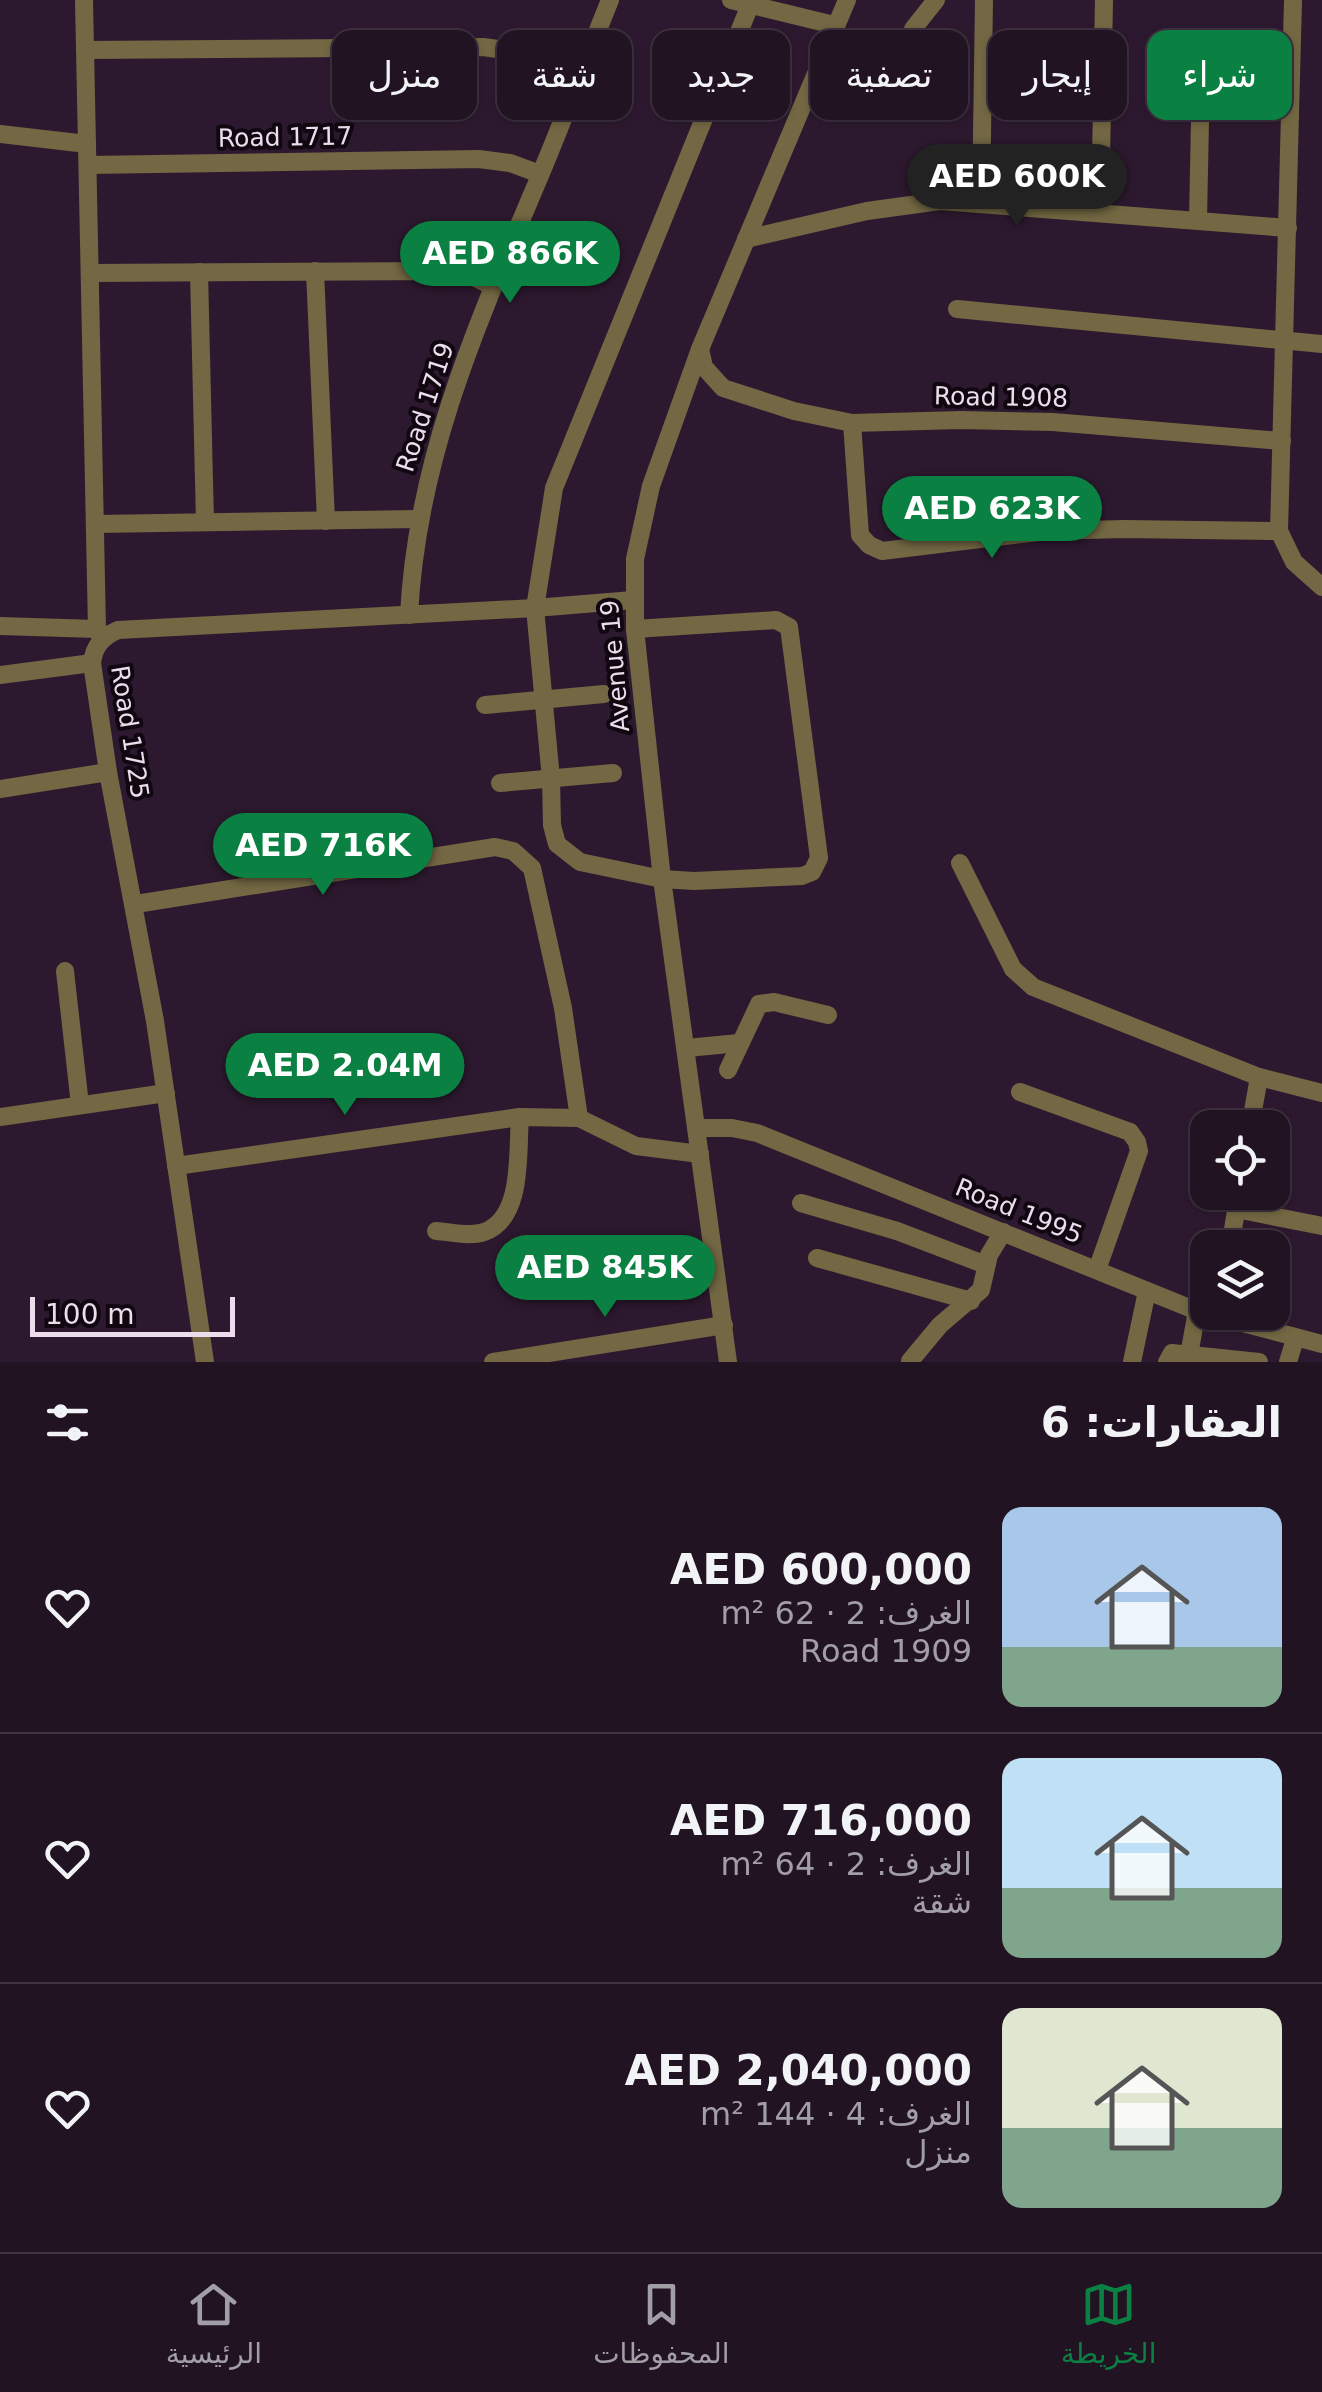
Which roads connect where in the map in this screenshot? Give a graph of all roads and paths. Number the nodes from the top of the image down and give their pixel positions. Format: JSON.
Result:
{"nodes":[{"id":1,"x":84,"y":0,"type":"edge"},
{"id":2,"x":610,"y":0,"type":"edge"},
{"id":3,"x":731,"y":0,"type":"edge"},
{"id":4,"x":847,"y":0,"type":"edge"},
{"id":5,"x":936,"y":0,"type":"edge"},
{"id":6,"x":984,"y":0,"type":"edge"},
{"id":7,"x":1104,"y":0,"type":"edge"},
{"id":8,"x":1293,"y":0,"type":"edge"},
{"id":9,"x":750,"y":6,"type":"junction"},
{"id":10,"x":834,"y":25,"type":"junction"},
{"id":11,"x":913,"y":29,"type":"dead end"},
{"id":12,"x":598,"y":30,"type":"edge"},
{"id":13,"x":497,"y":48,"type":"edge"},
{"id":14,"x":85,"y":50,"type":"junction"},
{"id":15,"x":562,"y":120,"type":"edge"},
{"id":16,"x":1200,"y":120,"type":"dead end"},
{"id":17,"x":0,"y":134,"type":"edge"},
{"id":18,"x":87,"y":144,"type":"junction"},
{"id":19,"x":88,"y":165,"type":"junction"},
{"id":20,"x":540,"y":174,"type":"junction"},
{"id":21,"x":981,"y":202,"type":"junction"},
{"id":22,"x":1100,"y":212,"type":"junction"},
{"id":23,"x":1198,"y":220,"type":"junction"},
{"id":24,"x":1288,"y":228,"type":"junction"},
{"id":25,"x":746,"y":239,"type":"junction"},
{"id":26,"x":315,"y":271,"type":"junction"},
{"id":27,"x":199,"y":272,"type":"junction"},
{"id":28,"x":90,"y":273,"type":"junction"},
{"id":29,"x":492,"y":286,"type":"junction"},
{"id":30,"x":957,"y":310,"type":"dead end"},
{"id":31,"x":1284,"y":339,"type":"junction"},
{"id":32,"x":1322,"y":344,"type":"edge"},
{"id":33,"x":700,"y":349,"type":"junction"},
{"id":34,"x":722,"y":388,"type":"junction"},
{"id":35,"x":680,"y":402,"type":"junction"},
{"id":36,"x":852,"y":423,"type":"junction"},
{"id":37,"x":1282,"y":442,"type":"junction"},
{"id":38,"x":418,"y":519,"type":"junction"},
{"id":39,"x":326,"y":521,"type":"junction"},
{"id":40,"x":205,"y":522,"type":"junction"},
{"id":41,"x":96,"y":524,"type":"junction"},
{"id":42,"x":1279,"y":531,"type":"junction"},
{"id":43,"x":1322,"y":587,"type":"edge"},
{"id":44,"x":633,"y":600,"type":"junction"},
{"id":45,"x":535,"y":608,"type":"junction"},
{"id":46,"x":409,"y":616,"type":"junction"},
{"id":47,"x":0,"y":626,"type":"edge"},
{"id":48,"x":634,"y":629,"type":"junction"},
{"id":49,"x":99,"y":634,"type":"junction"},
{"id":50,"x":92,"y":664,"type":"junction"},
{"id":51,"x":0,"y":676,"type":"edge"},
{"id":52,"x":604,"y":694,"type":"dead end"},
{"id":53,"x":543,"y":700,"type":"junction"},
{"id":54,"x":485,"y":705,"type":"dead end"},
{"id":55,"x":108,"y":772,"type":"junction"},
{"id":56,"x":613,"y":772,"type":"dead end"},
{"id":57,"x":551,"y":779,"type":"junction"},
{"id":58,"x":500,"y":784,"type":"dead end"},
{"id":59,"x":0,"y":789,"type":"edge"},
{"id":60,"x":960,"y":862,"type":"dead end"},
{"id":61,"x":662,"y":879,"type":"junction"},
{"id":62,"x":136,"y":904,"type":"junction"},
{"id":63,"x":64,"y":971,"type":"dead end"},
{"id":64,"x":828,"y":1015,"type":"dead end"},
{"id":65,"x":740,"y":1042,"type":"junction"},
{"id":66,"x":687,"y":1048,"type":"junction"},
{"id":67,"x":728,"y":1070,"type":"dead end"},
{"id":68,"x":1258,"y":1077,"type":"junction"},
{"id":69,"x":1020,"y":1092,"type":"dead end"},
{"id":70,"x":166,"y":1093,"type":"junction"},
{"id":71,"x":1322,"y":1093,"type":"edge"},
{"id":72,"x":80,"y":1105,"type":"junction"},
{"id":73,"x":1253,"y":1110,"type":"edge"},
{"id":74,"x":0,"y":1117,"type":"edge"},
{"id":75,"x":520,"y":1117,"type":"junction"},
{"id":76,"x":579,"y":1118,"type":"junction"},
{"id":77,"x":697,"y":1128,"type":"junction"},
{"id":78,"x":700,"y":1154,"type":"junction"},
{"id":79,"x":176,"y":1166,"type":"junction"},
{"id":80,"x":801,"y":1203,"type":"dead end"},
{"id":81,"x":1268,"y":1210,"type":"edge"},
{"id":82,"x":1322,"y":1226,"type":"edge"},
{"id":83,"x":436,"y":1230,"type":"dead end"},
{"id":84,"x":1003,"y":1232,"type":"junction"},
{"id":85,"x":816,"y":1258,"type":"dead end"},
{"id":86,"x":986,"y":1265,"type":"junction"},
{"id":87,"x":1097,"y":1270,"type":"junction"},
{"id":88,"x":1148,"y":1292,"type":"junction"},
{"id":89,"x":970,"y":1301,"type":"junction"},
{"id":90,"x":1190,"y":1308,"type":"edge"},
{"id":91,"x":724,"y":1326,"type":"junction"},
{"id":92,"x":1199,"y":1330,"type":"edge"},
{"id":93,"x":1268,"y":1330,"type":"edge"},
{"id":94,"x":1295,"y":1338,"type":"junction"},
{"id":95,"x":1322,"y":1344,"type":"edge"},
{"id":96,"x":1200,"y":1358,"type":"edge"},
{"id":97,"x":910,"y":1361,"type":"edge"},
{"id":98,"x":204,"y":1362,"type":"edge"},
{"id":99,"x":493,"y":1362,"type":"edge"},
{"id":100,"x":728,"y":1362,"type":"edge"},
{"id":101,"x":1132,"y":1362,"type":"edge"},
{"id":102,"x":1167,"y":1362,"type":"edge"},
{"id":103,"x":1259,"y":1362,"type":"edge"},
{"id":104,"x":1288,"y":1362,"type":"edge"}],
"edges":[{"from":1,"to":14,"type":"street"},
{"from":2,"to":12,"type":"street","name":"Road 1719"},
{"from":3,"to":9,"type":"street"},
{"from":4,"to":10,"type":"street","name":"Avenue 19"},
{"from":5,"to":11,"type":"street"},
{"from":6,"to":21,"type":"street"},
{"from":7,"to":22,"type":"street"},
{"from":8,"to":24,"type":"street"},
{"from":9,"to":10,"type":"street"},
{"from":9,"to":45,"type":"street"},
{"from":10,"to":25,"type":"street","name":"Avenue 19"},
{"from":13,"to":14,"type":"street"},
{"from":14,"to":18,"type":"street"},
{"from":15,"to":20,"type":"street","name":"Road 1719"},
{"from":16,"to":23,"type":"street"},
{"from":17,"to":18,"type":"street"},
{"from":18,"to":19,"type":"street"},
{"from":19,"to":20,"type":"street","name":"Road 1717"},
{"from":19,"to":28,"type":"street"},
{"from":20,"to":29,"type":"street","name":"Road 1719"},
{"from":21,"to":22,"type":"street"},
{"from":21,"to":25,"type":"street"},
{"from":22,"to":23,"type":"street"},
{"from":23,"to":24,"type":"street"},
{"from":24,"to":31,"type":"street"},
{"from":25,"to":33,"type":"street","name":"Avenue 19"},
{"from":26,"to":27,"type":"street"},
{"from":26,"to":29,"type":"street"},
{"from":26,"to":39,"type":"street"},
{"from":27,"to":28,"type":"street"},
{"from":27,"to":40,"type":"street"},
{"from":28,"to":41,"type":"street"},
{"from":29,"to":38,"type":"street","name":"Road 1719"},
{"from":30,"to":31,"type":"street"},
{"from":31,"to":32,"type":"street"},
{"from":31,"to":37,"type":"street"},
{"from":33,"to":34,"type":"street"},
{"from":33,"to":35,"type":"street","name":"Avenue 19"},
{"from":34,"to":35,"type":"street"},
{"from":34,"to":36,"type":"street","name":"Road 1908"},
{"from":35,"to":44,"type":"street","name":"Avenue 19"},
{"from":36,"to":37,"type":"street","name":"Road 1908"},
{"from":36,"to":42,"type":"street"},
{"from":37,"to":42,"type":"street"},
{"from":38,"to":39,"type":"street"},
{"from":38,"to":46,"type":"street","name":"Road 1719"},
{"from":39,"to":40,"type":"street"},
{"from":40,"to":41,"type":"street"},
{"from":41,"to":49,"type":"street"},
{"from":42,"to":43,"type":"street"},
{"from":44,"to":45,"type":"street","name":"Road 1725"},
{"from":44,"to":48,"type":"street","name":"Avenue 19"},
{"from":45,"to":46,"type":"street","name":"Road 1725"},
{"from":45,"to":53,"type":"street"},
{"from":46,"to":49,"type":"street","name":"Road 1725"},
{"from":47,"to":49,"type":"street"},
{"from":48,"to":61,"type":"street","name":"Avenue 19"},
{"from":48,"to":61,"type":"street"},
{"from":49,"to":50,"type":"street","name":"Road 1725"},
{"from":50,"to":51,"type":"street"},
{"from":50,"to":55,"type":"street","name":"Road 1725"},
{"from":52,"to":53,"type":"street"},
{"from":53,"to":54,"type":"street"},
{"from":53,"to":57,"type":"street"},
{"from":55,"to":59,"type":"street"},
{"from":55,"to":62,"type":"street","name":"Road 1725"},
{"from":56,"to":57,"type":"street"},
{"from":57,"to":58,"type":"street"},
{"from":57,"to":61,"type":"street"},
{"from":60,"to":68,"type":"street"},
{"from":61,"to":66,"type":"street","name":"Avenue 19"},
{"from":62,"to":70,"type":"street","name":"Road 1725"},
{"from":62,"to":76,"type":"street"},
{"from":63,"to":72,"type":"street"},
{"from":64,"to":65,"type":"street"},
{"from":65,"to":66,"type":"street"},
{"from":65,"to":67,"type":"street"},
{"from":66,"to":77,"type":"street","name":"Avenue 19"},
{"from":68,"to":71,"type":"street"},
{"from":68,"to":73,"type":"street"},
{"from":69,"to":87,"type":"street"},
{"from":70,"to":72,"type":"street"},
{"from":70,"to":79,"type":"street","name":"Road 1725"},
{"from":72,"to":74,"type":"street"},
{"from":75,"to":76,"type":"street"},
{"from":75,"to":79,"type":"street"},
{"from":75,"to":83,"type":"street"},
{"from":76,"to":78,"type":"street"},
{"from":77,"to":78,"type":"street","name":"Avenue 19"},
{"from":77,"to":84,"type":"street","name":"Road 1995"},
{"from":78,"to":91,"type":"street","name":"Avenue 19"},
{"from":79,"to":98,"type":"street","name":"Road 1725"},
{"from":80,"to":86,"type":"street"},
{"from":81,"to":82,"type":"street"},
{"from":84,"to":86,"type":"street"},
{"from":84,"to":87,"type":"street","name":"Road 1995"},
{"from":85,"to":89,"type":"street"},
{"from":86,"to":89,"type":"street"},
{"from":87,"to":88,"type":"street","name":"Road 1995"},
{"from":88,"to":90,"type":"street","name":"Road 1995"},
{"from":88,"to":101,"type":"street"},
{"from":89,"to":97,"type":"street"},
{"from":91,"to":99,"type":"street"},
{"from":91,"to":100,"type":"street","name":"Avenue 19"},
{"from":92,"to":96,"type":"street"},
{"from":93,"to":94,"type":"street","name":"Road 1995"},
{"from":94,"to":95,"type":"street","name":"Road 1995"},
{"from":94,"to":104,"type":"street"},
{"from":96,"to":102,"type":"street"},
{"from":96,"to":103,"type":"street"}]}
